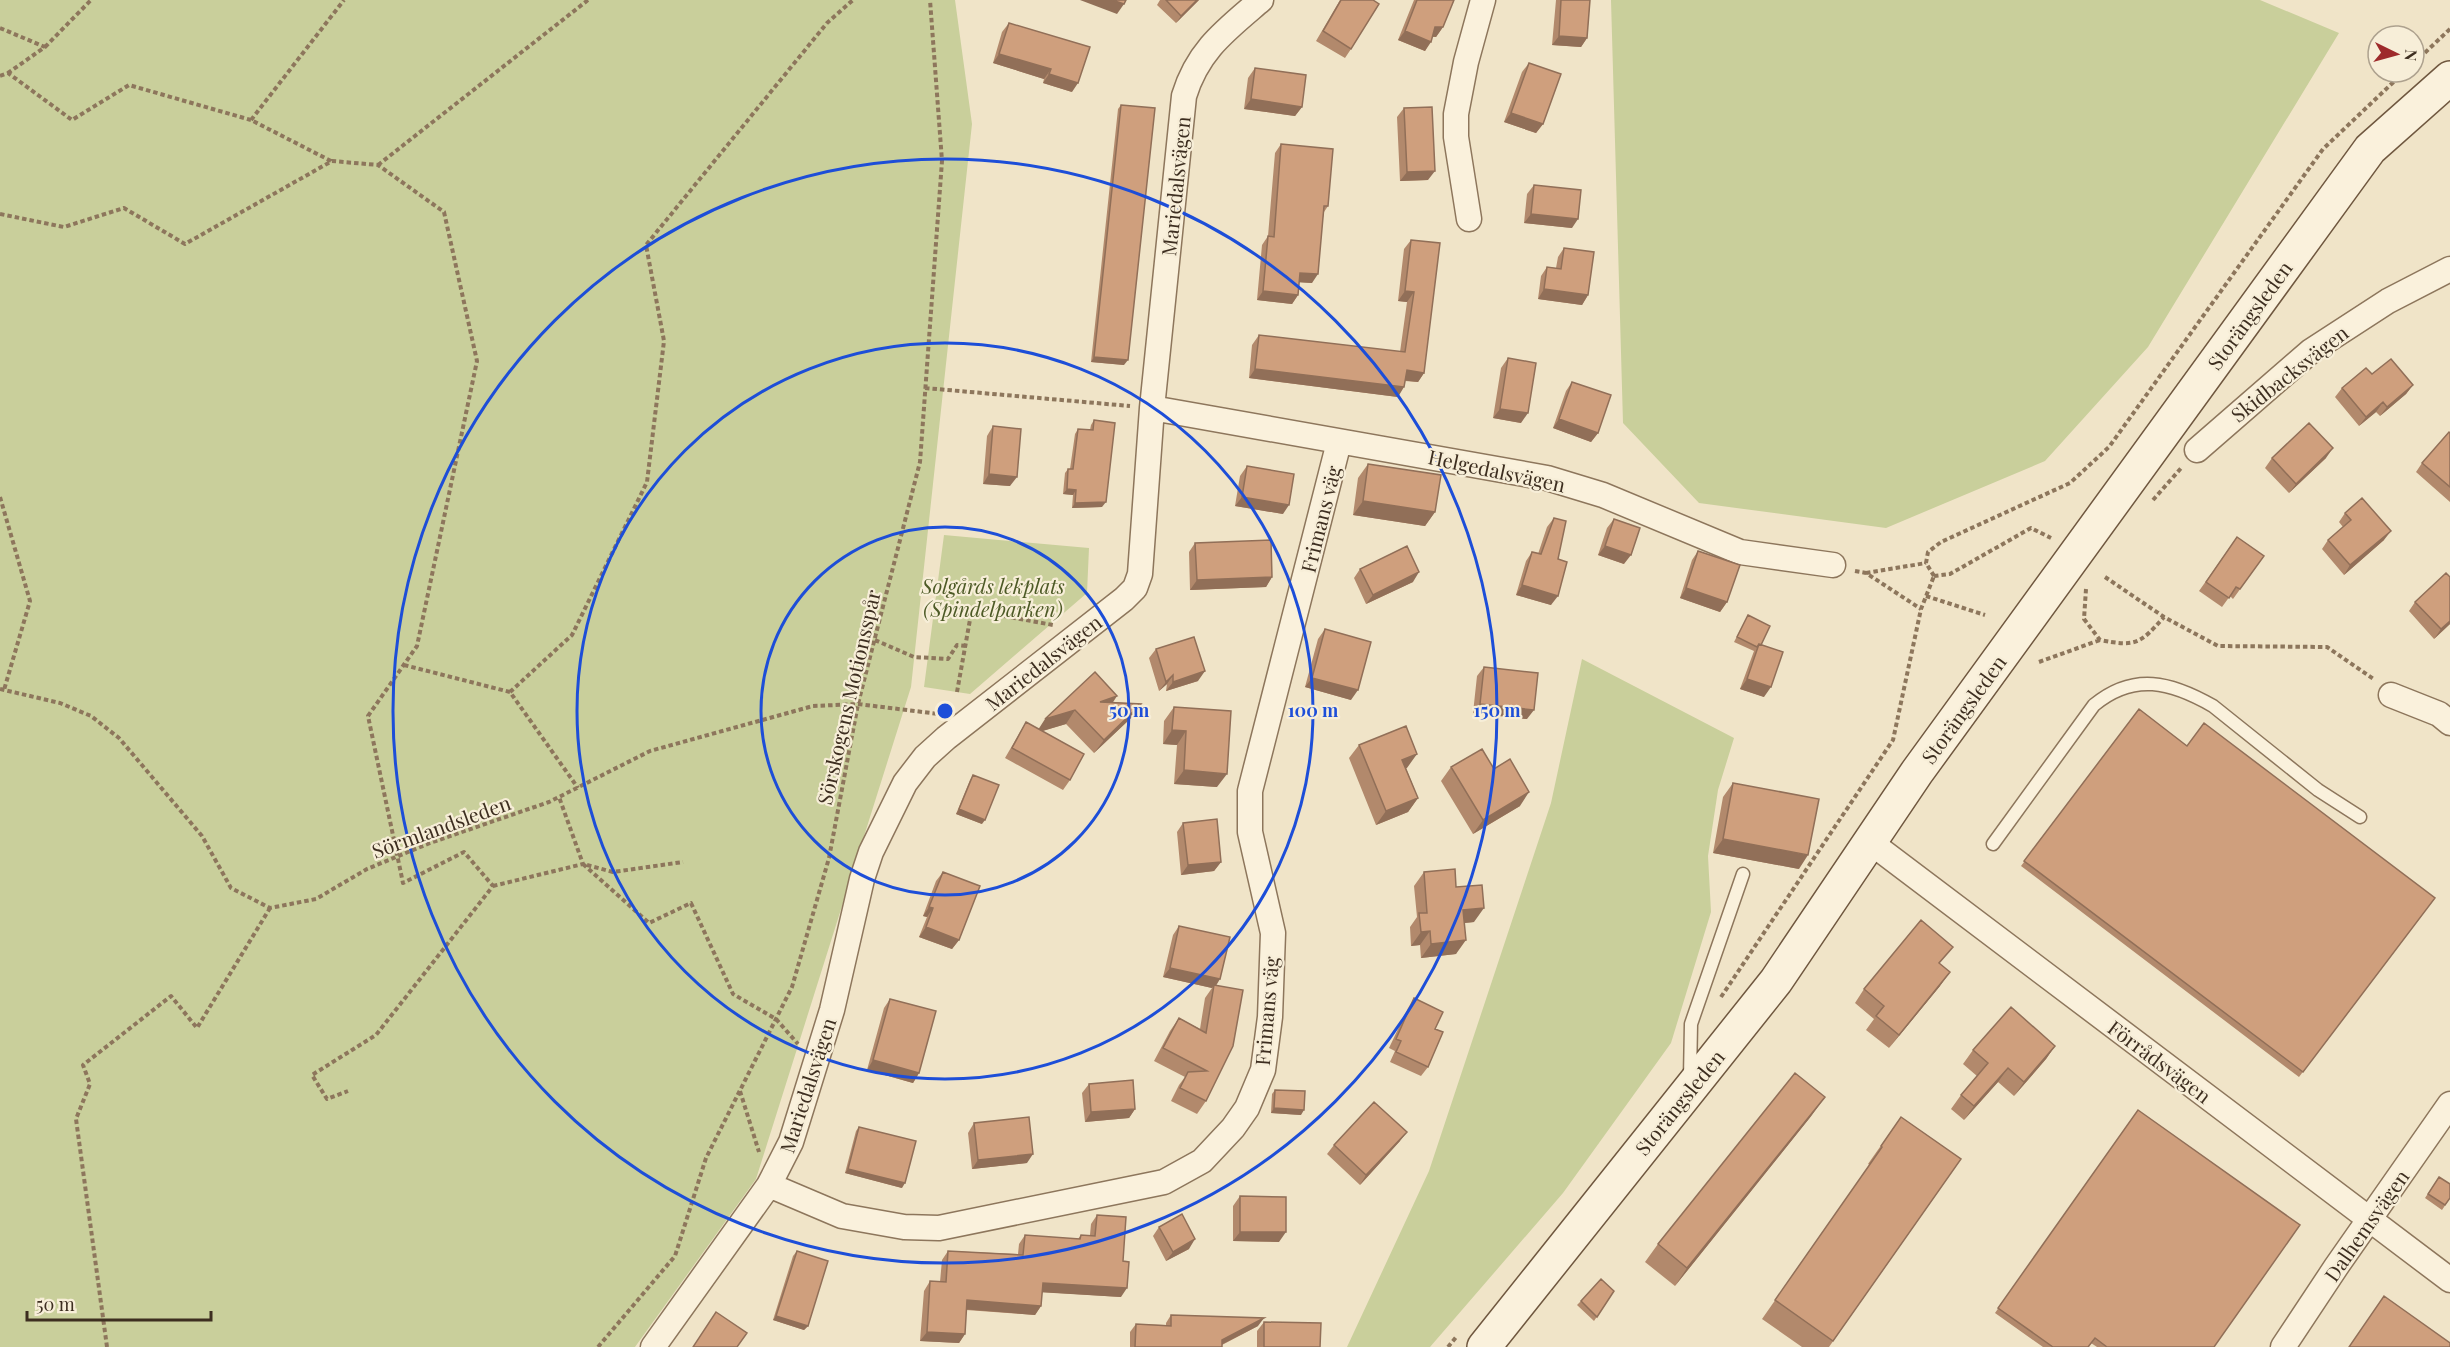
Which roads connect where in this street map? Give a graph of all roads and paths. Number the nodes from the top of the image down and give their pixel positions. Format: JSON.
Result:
{"nodes":[{"id":1,"x":91,"y":0,"type":"edge"},
{"id":2,"x":344,"y":0,"type":"edge"},
{"id":3,"x":588,"y":0,"type":"edge"},
{"id":4,"x":854,"y":0,"type":"edge"},
{"id":5,"x":930,"y":0,"type":"edge"},
{"id":6,"x":1261,"y":0,"type":"edge"},
{"id":7,"x":1483,"y":0,"type":"edge"},
{"id":8,"x":0,"y":28,"type":"edge"},
{"id":9,"x":2450,"y":29,"type":"edge"},
{"id":10,"x":45,"y":47,"type":"junction"},
{"id":11,"x":2426,"y":52,"type":"edge"},
{"id":12,"x":8,"y":73,"type":"junction"},
{"id":13,"x":0,"y":76,"type":"edge"},
{"id":14,"x":2450,"y":78,"type":"edge"},
{"id":15,"x":2391,"y":84,"type":"edge"},
{"id":16,"x":250,"y":120,"type":"junction"},
{"id":17,"x":332,"y":161,"type":"junction"},
{"id":18,"x":378,"y":165,"type":"junction"},
{"id":19,"x":0,"y":214,"type":"edge"},
{"id":20,"x":1469,"y":219,"type":"dead end"},
{"id":21,"x":2450,"y":269,"type":"edge"},
{"id":22,"x":925,"y":388,"type":"junction"},
{"id":23,"x":1152,"y":408,"type":"junction"},
{"id":24,"x":1339,"y":442,"type":"junction"},
{"id":25,"x":2197,"y":450,"type":"joint"},
{"id":26,"x":0,"y":498,"type":"edge"},
{"id":27,"x":2151,"y":502,"type":"dead end"},
{"id":28,"x":2051,"y":538,"type":"dead end"},
{"id":29,"x":1926,"y":564,"type":"junction"},
{"id":30,"x":1833,"y":565,"type":"joint"},
{"id":31,"x":1866,"y":573,"type":"junction"},
{"id":32,"x":1934,"y":576,"type":"junction"},
{"id":33,"x":2105,"y":577,"type":"dead end"},
{"id":34,"x":2087,"y":586,"type":"dead end"},
{"id":35,"x":1926,"y":596,"type":"junction"},
{"id":36,"x":1985,"y":615,"type":"dead end"},
{"id":37,"x":2164,"y":617,"type":"junction"},
{"id":38,"x":1080,"y":633,"type":"junction"},
{"id":39,"x":875,"y":640,"type":"junction"},
{"id":40,"x":2100,"y":640,"type":"junction"},
{"id":41,"x":966,"y":646,"type":"junction"},
{"id":42,"x":2039,"y":662,"type":"dead end"},
{"id":43,"x":404,"y":665,"type":"junction"},
{"id":44,"x":2,"y":689,"type":"edge"},
{"id":45,"x":510,"y":692,"type":"junction"},
{"id":46,"x":957,"y":692,"type":"dead end"},
{"id":47,"x":2391,"y":695,"type":"joint"},
{"id":48,"x":858,"y":704,"type":"junction"},
{"id":49,"x":973,"y":717,"type":"junction"},
{"id":50,"x":2450,"y":723,"type":"edge"},
{"id":51,"x":578,"y":788,"type":"junction"},
{"id":52,"x":560,"y":797,"type":"junction"},
{"id":53,"x":2360,"y":817,"type":"dead end"},
{"id":54,"x":1870,"y":842,"type":"junction"},
{"id":55,"x":1993,"y":844,"type":"dead end"},
{"id":56,"x":398,"y":857,"type":"junction"},
{"id":57,"x":683,"y":862,"type":"dead end"},
{"id":58,"x":583,"y":864,"type":"junction"},
{"id":59,"x":1743,"y":874,"type":"dead end"},
{"id":60,"x":493,"y":886,"type":"junction"},
{"id":61,"x":270,"y":908,"type":"junction"},
{"id":62,"x":776,"y":1019,"type":"junction"},
{"id":63,"x":815,"y":1064,"type":"junction"},
{"id":64,"x":1690,"y":1089,"type":"junction"},
{"id":65,"x":740,"y":1090,"type":"junction"},
{"id":66,"x":348,"y":1091,"type":"dead end"},
{"id":67,"x":2450,"y":1104,"type":"edge"},
{"id":68,"x":769,"y":1185,"type":"junction"},
{"id":69,"x":2370,"y":1218,"type":"junction"},
{"id":70,"x":2450,"y":1280,"type":"edge"},
{"id":71,"x":107,"y":1347,"type":"edge"},
{"id":72,"x":598,"y":1347,"type":"edge"},
{"id":73,"x":654,"y":1347,"type":"edge"},
{"id":74,"x":1484,"y":1347,"type":"edge"},
{"id":75,"x":2283,"y":1347,"type":"edge"}],
"edges":[{"from":1,"to":10,"type":"path"},
{"from":2,"to":16,"type":"path"},
{"from":3,"to":18,"type":"path"},
{"from":4,"to":45,"type":"path"},
{"from":5,"to":22,"type":"path","name":"Sörskogens Motionsspår"},
{"from":6,"to":23,"type":"street","name":"Mariedalsvägen"},
{"from":7,"to":20,"type":"street"},
{"from":8,"to":10,"type":"path"},
{"from":9,"to":11,"type":"path"},
{"from":10,"to":12,"type":"path"},
{"from":12,"to":13,"type":"path"},
{"from":12,"to":16,"type":"path"},
{"from":14,"to":54,"type":"main road","name":"Storängsleden"},
{"from":15,"to":29,"type":"path"},
{"from":16,"to":17,"type":"path"},
{"from":17,"to":18,"type":"path"},
{"from":17,"to":19,"type":"path"},
{"from":18,"to":43,"type":"path"},
{"from":21,"to":25,"type":"street","name":"Skidbacksvägen"},
{"from":22,"to":23,"type":"path"},
{"from":22,"to":39,"type":"path","name":"Sörskogens Motionsspår"},
{"from":23,"to":24,"type":"street","name":"Helgedalsvägen"},
{"from":23,"to":38,"type":"street","name":"Mariedalsvägen"},
{"from":24,"to":30,"type":"street","name":"Helgedalsvägen"},
{"from":24,"to":68,"type":"street","name":"Frimans väg"},
{"from":25,"to":27,"type":"path"},
{"from":26,"to":44,"type":"path"},
{"from":28,"to":32,"type":"path"},
{"from":29,"to":31,"type":"path"},
{"from":29,"to":32,"type":"path"},
{"from":30,"to":31,"type":"path"},
{"from":31,"to":35,"type":"path"},
{"from":32,"to":35,"type":"path"},
{"from":33,"to":37,"type":"path"},
{"from":34,"to":40,"type":"path"},
{"from":35,"to":36,"type":"path"},
{"from":37,"to":40,"type":"path"},
{"from":37,"to":47,"type":"path"},
{"from":38,"to":41,"type":"path"},
{"from":38,"to":49,"type":"street","name":"Mariedalsvägen"},
{"from":39,"to":41,"type":"path"},
{"from":39,"to":48,"type":"path","name":"Sörskogens Motionsspår"},
{"from":40,"to":42,"type":"path"},
{"from":41,"to":46,"type":"path"},
{"from":43,"to":45,"type":"path"},
{"from":43,"to":56,"type":"path"},
{"from":44,"to":61,"type":"path"},
{"from":45,"to":51,"type":"path"},
{"from":47,"to":50,"type":"street"},
{"from":48,"to":49,"type":"path","name":"Sörmlandsleden"},
{"from":48,"to":51,"type":"path","name":"Sörmlandsleden"},
{"from":48,"to":62,"type":"path","name":"Sörskogens Motionsspår"},
{"from":49,"to":63,"type":"street","name":"Mariedalsvägen"},
{"from":51,"to":52,"type":"path","name":"Sörmlandsleden"},
{"from":52,"to":56,"type":"path","name":"Sörmlandsleden"},
{"from":52,"to":58,"type":"path"},
{"from":53,"to":55,"type":"lane"},
{"from":54,"to":64,"type":"main road","name":"Storängsleden"},
{"from":54,"to":69,"type":"street","name":"Förrådsvägen"},
{"from":56,"to":60,"type":"path"},
{"from":56,"to":61,"type":"path","name":"Sörmlandsleden"},
{"from":57,"to":58,"type":"path"},
{"from":58,"to":60,"type":"path"},
{"from":58,"to":62,"type":"path"},
{"from":59,"to":64,"type":"lane"},
{"from":60,"to":66,"type":"path"},
{"from":61,"to":71,"type":"path"},
{"from":62,"to":63,"type":"path"},
{"from":62,"to":65,"type":"path","name":"Sörskogens Motionsspår"},
{"from":63,"to":68,"type":"street","name":"Mariedalsvägen"},
{"from":64,"to":74,"type":"main road","name":"Storängsleden"},
{"from":65,"to":68,"type":"path"},
{"from":65,"to":72,"type":"path","name":"Sörskogens Motionsspår"},
{"from":67,"to":69,"type":"street","name":"Dalhemsvägen"},
{"from":68,"to":73,"type":"street","name":"Mariedalsvägen"},
{"from":69,"to":70,"type":"street","name":"Förrådsvägen"},
{"from":69,"to":75,"type":"street","name":"Dalhemsvägen"}]}
